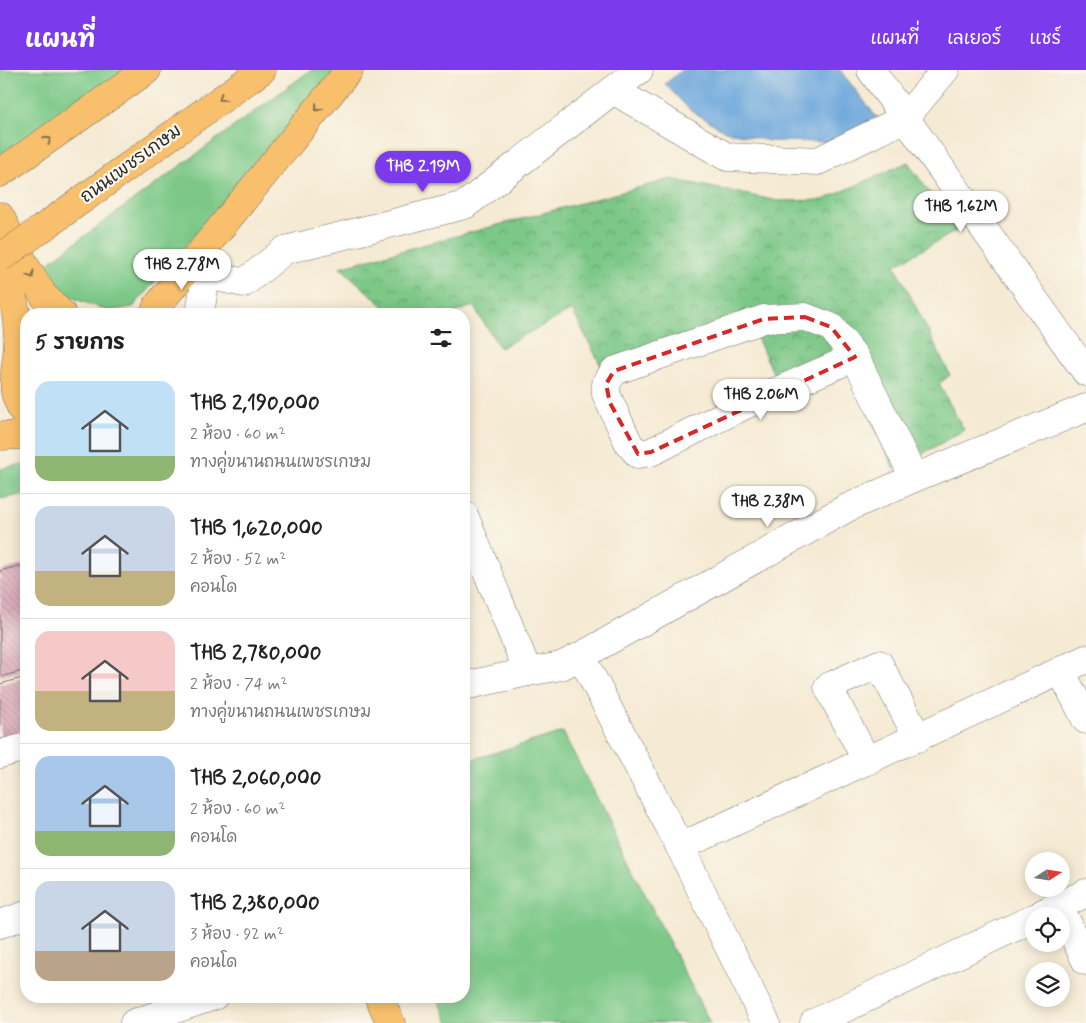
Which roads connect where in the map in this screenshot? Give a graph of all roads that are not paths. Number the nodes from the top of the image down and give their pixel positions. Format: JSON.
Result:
{"nodes":[{"id":1,"x":146,"y":70,"type":"edge"},
{"id":2,"x":262,"y":70,"type":"edge"},
{"id":3,"x":349,"y":70,"type":"edge"},
{"id":4,"x":638,"y":70,"type":"edge"},
{"id":5,"x":870,"y":70,"type":"edge"},
{"id":6,"x":945,"y":70,"type":"edge"},
{"id":7,"x":613,"y":90,"type":"junction"},
{"id":8,"x":905,"y":118,"type":"junction"},
{"id":9,"x":4,"y":171,"type":"edge"},
{"id":10,"x":0,"y":216,"type":"edge"},
{"id":11,"x":0,"y":258,"type":"edge"},
{"id":12,"x":0,"y":262,"type":"edge"},
{"id":13,"x":196,"y":272,"type":"junction"},
{"id":14,"x":56,"y":308,"type":"edge"},
{"id":15,"x":156,"y":308,"type":"edge"},
{"id":16,"x":199,"y":308,"type":"edge"},
{"id":17,"x":855,"y":356,"type":"junction"},
{"id":18,"x":1086,"y":372,"type":"edge"},
{"id":19,"x":1086,"y":408,"type":"edge"},
{"id":20,"x":14,"y":435,"type":"edge"},
{"id":21,"x":914,"y":478,"type":"junction"},
{"id":22,"x":470,"y":530,"type":"edge"},
{"id":23,"x":581,"y":656,"type":"junction"},
{"id":24,"x":1086,"y":659,"type":"edge"},
{"id":25,"x":528,"y":672,"type":"junction"},
{"id":26,"x":1062,"y":672,"type":"junction"},
{"id":27,"x":470,"y":685,"type":"edge"},
{"id":28,"x":1086,"y":720,"type":"edge"},
{"id":29,"x":918,"y":738,"type":"junction"},
{"id":30,"x":20,"y":749,"type":"edge"},
{"id":31,"x":0,"y":754,"type":"edge"},
{"id":32,"x":867,"y":762,"type":"junction"},
{"id":33,"x":680,"y":847,"type":"junction"},
{"id":34,"x":1086,"y":893,"type":"edge"},
{"id":35,"x":1056,"y":907,"type":"edge"},
{"id":36,"x":20,"y":917,"type":"edge"},
{"id":37,"x":1025,"y":922,"type":"edge"},
{"id":38,"x":0,"y":924,"type":"edge"},
{"id":39,"x":1070,"y":943,"type":"edge"},
{"id":40,"x":1086,"y":961,"type":"edge"},
{"id":41,"x":193,"y":1003,"type":"edge"},
{"id":42,"x":381,"y":1003,"type":"edge"},
{"id":43,"x":134,"y":1023,"type":"edge"},
{"id":44,"x":391,"y":1023,"type":"edge"},
{"id":45,"x":766,"y":1023,"type":"edge"},
{"id":46,"x":814,"y":1023,"type":"edge"}],
"edges":[{"from":9,"to":1,"type":"main road","one_way":true},
{"from":2,"to":11,"type":"main road","name":"ถนนเพชรเกษม","one_way":true,"bridge":true},
{"from":3,"to":13,"type":"main road","one_way":true},
{"from":4,"to":7,"type":"street"},
{"from":5,"to":8,"type":"street"},
{"from":6,"to":8,"type":"street"},
{"from":7,"to":8,"type":"street"},
{"from":7,"to":13,"type":"street"},
{"from":8,"to":18,"type":"street"},
{"from":10,"to":14,"type":"main road","one_way":true},
{"from":12,"to":20,"type":"main road"},
{"from":13,"to":15,"type":"main road"},
{"from":13,"to":16,"type":"street"},
{"from":17,"to":17,"type":"street"},
{"from":17,"to":21,"type":"street"},
{"from":19,"to":21,"type":"street"},
{"from":21,"to":23,"type":"street"},
{"from":22,"to":25,"type":"street"},
{"from":23,"to":25,"type":"street"},
{"from":23,"to":33,"type":"street"},
{"from":24,"to":26,"type":"street"},
{"from":25,"to":27,"type":"street"},
{"from":26,"to":28,"type":"street"},
{"from":26,"to":29,"type":"street"},
{"from":29,"to":32,"type":"street"},
{"from":29,"to":32,"type":"street"},
{"from":30,"to":31,"type":"street"},
{"from":32,"to":33,"type":"street"},
{"from":33,"to":45,"type":"street"},
{"from":34,"to":35,"type":"street"},
{"from":36,"to":38,"type":"street"},
{"from":37,"to":46,"type":"street"},
{"from":39,"to":40,"type":"street"},
{"from":41,"to":43,"type":"street"},
{"from":42,"to":44,"type":"main road"}]}
